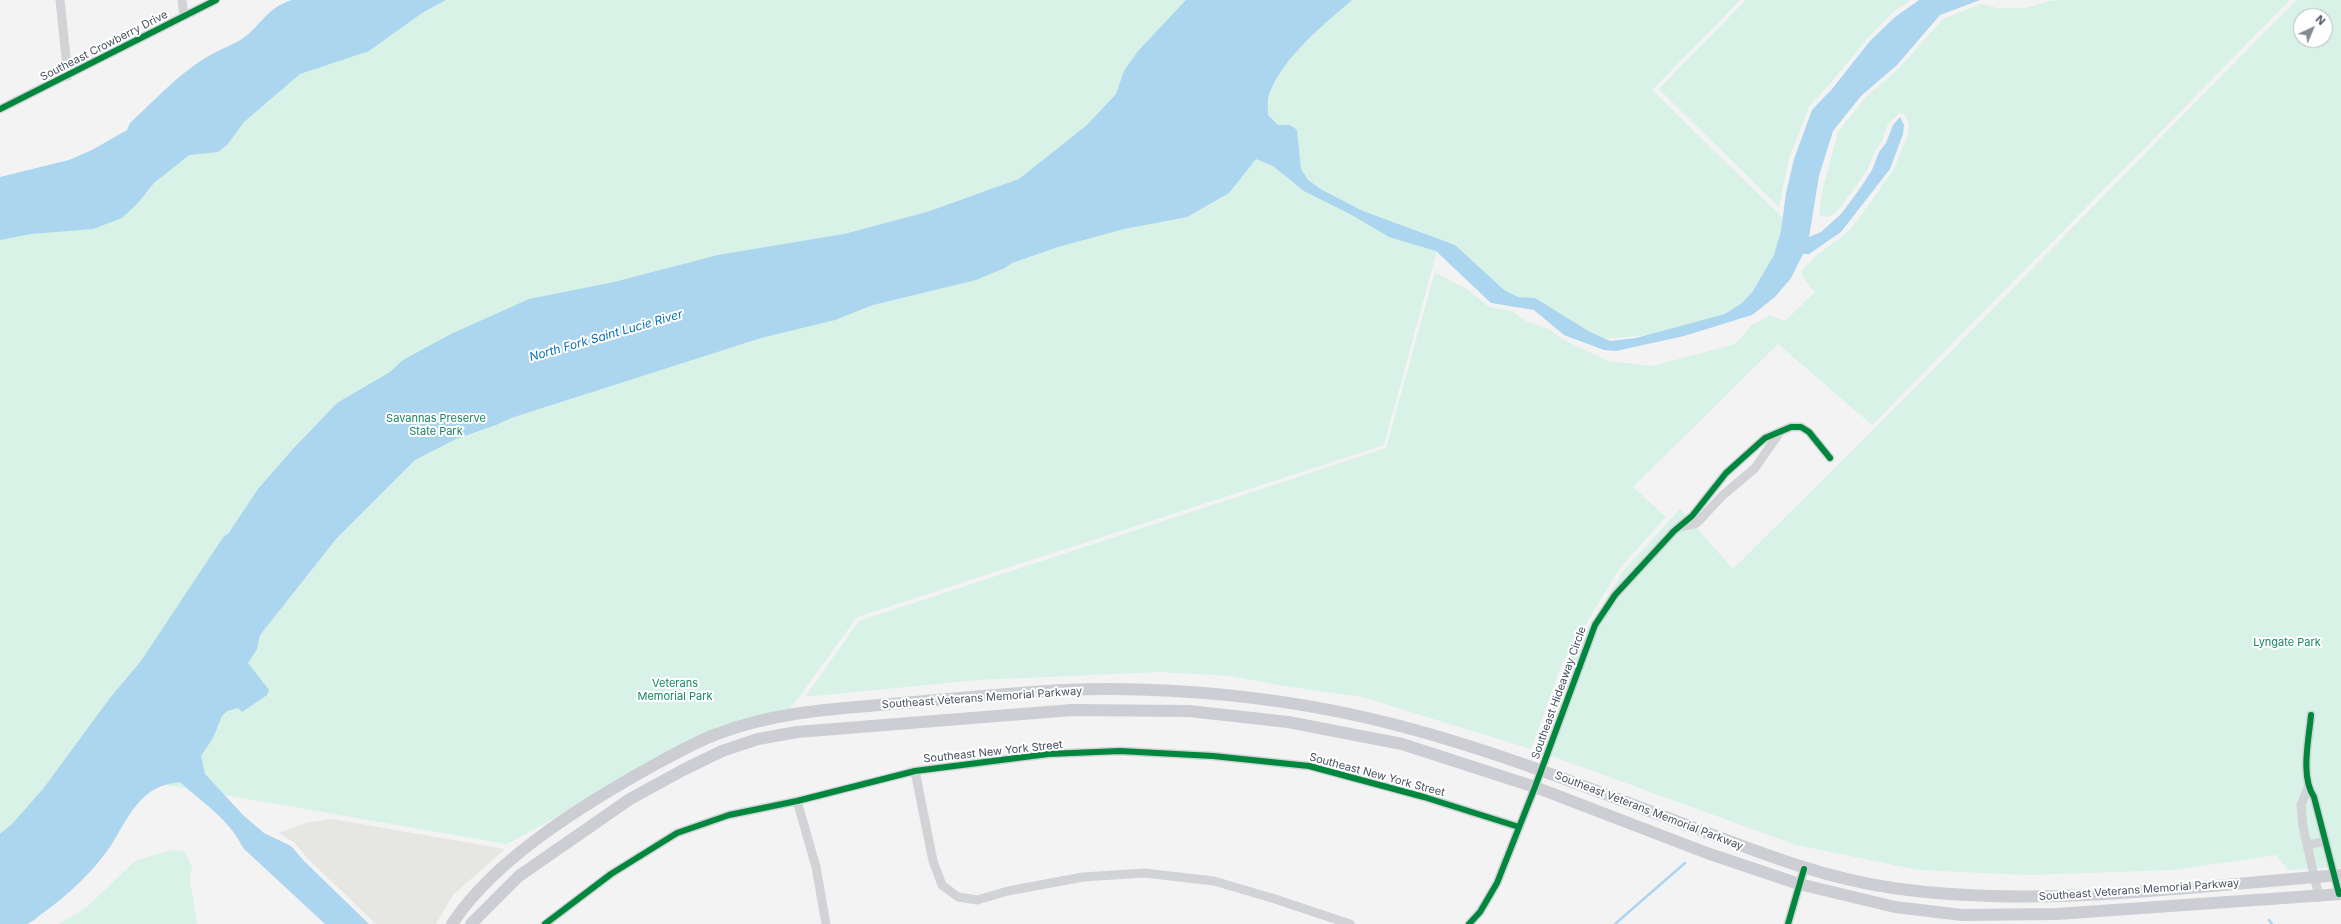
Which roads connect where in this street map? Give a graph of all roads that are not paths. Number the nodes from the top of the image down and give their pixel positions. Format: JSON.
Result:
{"nodes":[{"id":1,"x":60,"y":0,"type":"edge"},
{"id":2,"x":182,"y":0,"type":"edge"},
{"id":3,"x":216,"y":0,"type":"edge"},
{"id":4,"x":184,"y":16,"type":"junction"},
{"id":5,"x":68,"y":76,"type":"junction"},
{"id":6,"x":0,"y":110,"type":"edge"},
{"id":7,"x":1780,"y":432,"type":"junction"},
{"id":8,"x":1830,"y":458,"type":"dead end"},
{"id":9,"x":1734,"y":467,"type":"junction"},
{"id":10,"x":1744,"y":478,"type":"junction"},
{"id":11,"x":1679,"y":527,"type":"junction"},
{"id":12,"x":2311,"y":715,"type":"dead end"},
{"id":13,"x":915,"y":771,"type":"junction"},
{"id":14,"x":1541,"y":771,"type":"junction"},
{"id":15,"x":1535,"y":787,"type":"junction"},
{"id":16,"x":2308,"y":788,"type":"junction"},
{"id":17,"x":797,"y":801,"type":"junction"},
{"id":18,"x":1519,"y":827,"type":"junction"},
{"id":19,"x":2326,"y":841,"type":"junction"},
{"id":20,"x":2307,"y":845,"type":"junction"},
{"id":21,"x":1804,"y":869,"type":"junction"},
{"id":22,"x":2338,"y":875,"type":"edge"},
{"id":23,"x":2313,"y":877,"type":"junction"},
{"id":24,"x":1799,"y":884,"type":"junction"},
{"id":25,"x":2340,"y":894,"type":"edge"},
{"id":26,"x":2319,"y":897,"type":"junction"},
{"id":27,"x":455,"y":919,"type":"edge"},
{"id":28,"x":470,"y":924,"type":"edge"},
{"id":29,"x":545,"y":924,"type":"edge"},
{"id":30,"x":826,"y":924,"type":"edge"},
{"id":31,"x":1350,"y":924,"type":"edge"},
{"id":32,"x":1469,"y":924,"type":"edge"},
{"id":33,"x":1788,"y":924,"type":"edge"}],
"edges":[{"from":1,"to":5,"type":"street"},
{"from":2,"to":4,"type":"street"},
{"from":3,"to":4,"type":"street","name":"Southeast Crowberry Drive"},
{"from":4,"to":5,"type":"street","name":"Southeast Crowberry Drive"},
{"from":5,"to":6,"type":"street","name":"Southeast Crowberry Drive"},
{"from":7,"to":8,"type":"street","name":"Southeast Hideaway Circle"},
{"from":7,"to":9,"type":"street","name":"Southeast Hideaway Circle"},
{"from":7,"to":10,"type":"street"},
{"from":9,"to":10,"type":"street"},
{"from":9,"to":11,"type":"street","name":"Southeast Hideaway Circle"},
{"from":10,"to":11,"type":"street"},
{"from":11,"to":14,"type":"street","name":"Southeast Hideaway Circle"},
{"from":12,"to":16,"type":"street"},
{"from":13,"to":17,"type":"street","name":"Southeast New York Street"},
{"from":13,"to":18,"type":"street","name":"Southeast New York Street"},
{"from":13,"to":31,"type":"street"},
{"from":14,"to":15,"type":"street","name":"Southeast Hideaway Circle"},
{"from":14,"to":21,"type":"main road","name":"Southeast Veterans Memorial Parkway"},
{"from":14,"to":27,"type":"main road","name":"Southeast Veterans Memorial Parkway"},
{"from":15,"to":18,"type":"street","name":"Southeast Hideaway Circle"},
{"from":15,"to":24,"type":"main road","name":"Southeast Veterans Memorial Parkway"},
{"from":15,"to":28,"type":"main road","name":"Southeast Veterans Memorial Parkway"},
{"from":16,"to":19,"type":"street"},
{"from":16,"to":20,"type":"street"},
{"from":17,"to":29,"type":"street","name":"Southeast New York Street"},
{"from":17,"to":30,"type":"street"},
{"from":18,"to":32,"type":"street","name":"Southeast Hideaway Circle"},
{"from":19,"to":20,"type":"street"},
{"from":19,"to":22,"type":"street"},
{"from":20,"to":23,"type":"street"},
{"from":21,"to":23,"type":"main road","name":"Southeast Veterans Memorial Parkway"},
{"from":21,"to":24,"type":"street"},
{"from":22,"to":23,"type":"main road","name":"Southeast Veterans Memorial Parkway"},
{"from":22,"to":25,"type":"street"},
{"from":23,"to":26,"type":"street"},
{"from":24,"to":26,"type":"main road","name":"Southeast Veterans Memorial Parkway"},
{"from":24,"to":33,"type":"street"},
{"from":25,"to":26,"type":"main road","name":"Southeast Veterans Memorial Parkway"},
{"from":27,"to":28,"type":"street"}]}
